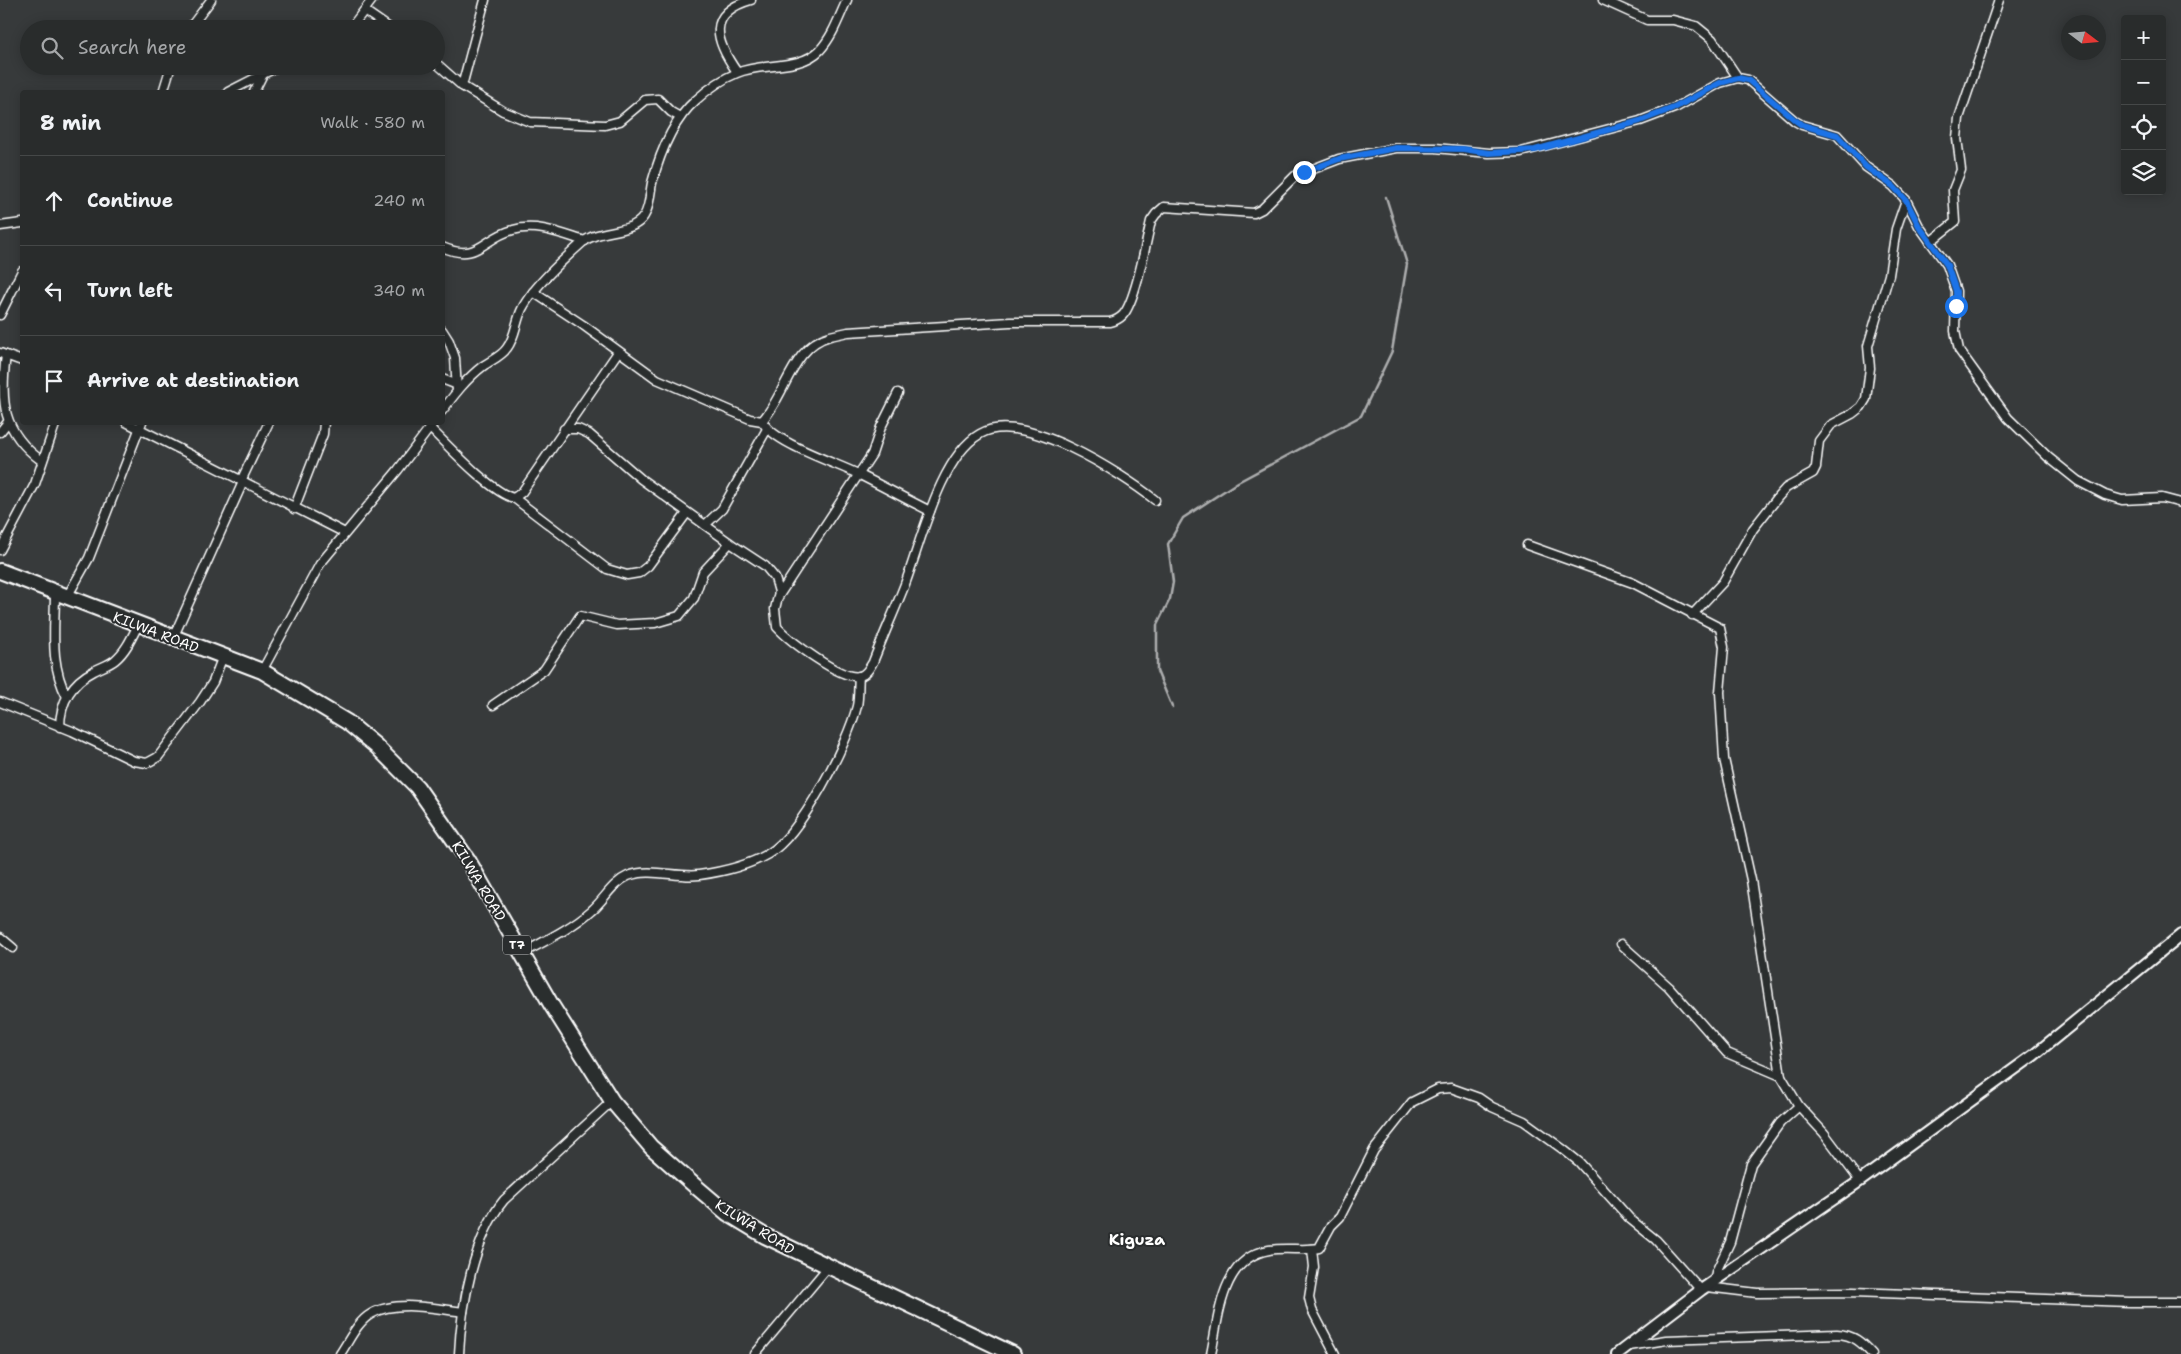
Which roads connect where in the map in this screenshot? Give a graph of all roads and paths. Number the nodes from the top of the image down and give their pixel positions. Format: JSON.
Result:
{"nodes":[{"id":1,"x":211,"y":0,"type":"edge"},
{"id":2,"x":372,"y":0,"type":"edge"},
{"id":3,"x":485,"y":0,"type":"edge"},
{"id":4,"x":751,"y":0,"type":"edge"},
{"id":5,"x":847,"y":0,"type":"edge"},
{"id":6,"x":1603,"y":0,"type":"edge"},
{"id":7,"x":1999,"y":0,"type":"edge"},
{"id":8,"x":365,"y":11,"type":"junction"},
{"id":9,"x":196,"y":20,"type":"edge"},
{"id":10,"x":358,"y":20,"type":"edge"},
{"id":11,"x":378,"y":20,"type":"edge"},
{"id":12,"x":445,"y":72,"type":"edge"},
{"id":13,"x":737,"y":72,"type":"junction"},
{"id":14,"x":168,"y":75,"type":"edge"},
{"id":15,"x":262,"y":76,"type":"joint"},
{"id":16,"x":1738,"y":78,"type":"junction"},
{"id":17,"x":462,"y":86,"type":"junction"},
{"id":18,"x":164,"y":90,"type":"edge"},
{"id":19,"x":232,"y":90,"type":"edge"},
{"id":20,"x":255,"y":90,"type":"edge"},
{"id":21,"x":680,"y":117,"type":"junction"},
{"id":22,"x":1906,"y":200,"type":"junction"},
{"id":23,"x":20,"y":223,"type":"edge"},
{"id":24,"x":0,"y":226,"type":"edge"},
{"id":25,"x":585,"y":240,"type":"junction"},
{"id":26,"x":1930,"y":242,"type":"junction"},
{"id":27,"x":445,"y":249,"type":"edge"},
{"id":28,"x":20,"y":276,"type":"edge"},
{"id":29,"x":533,"y":292,"type":"junction"},
{"id":30,"x":0,"y":315,"type":"edge"},
{"id":31,"x":445,"y":335,"type":"edge"},
{"id":32,"x":618,"y":352,"type":"junction"},
{"id":33,"x":3,"y":354,"type":"edge"},
{"id":34,"x":20,"y":360,"type":"edge"},
{"id":35,"x":445,"y":381,"type":"edge"},
{"id":36,"x":456,"y":387,"type":"junction"},
{"id":37,"x":898,"y":393,"type":"dead end"},
{"id":38,"x":445,"y":406,"type":"edge"},
{"id":39,"x":762,"y":421,"type":"junction"},
{"id":40,"x":8,"y":422,"type":"junction"},
{"id":41,"x":55,"y":425,"type":"edge"},
{"id":42,"x":268,"y":425,"type":"edge"},
{"id":43,"x":324,"y":425,"type":"edge"},
{"id":44,"x":432,"y":425,"type":"edge"},
{"id":45,"x":140,"y":426,"type":"edge"},
{"id":46,"x":564,"y":429,"type":"junction"},
{"id":47,"x":767,"y":429,"type":"junction"},
{"id":48,"x":0,"y":432,"type":"edge"},
{"id":49,"x":42,"y":461,"type":"junction"},
{"id":50,"x":858,"y":474,"type":"junction"},
{"id":51,"x":242,"y":482,"type":"junction"},
{"id":52,"x":514,"y":498,"type":"junction"},
{"id":53,"x":1155,"y":500,"type":"dead end"},
{"id":54,"x":2181,"y":503,"type":"edge"},
{"id":55,"x":294,"y":508,"type":"junction"},
{"id":56,"x":930,"y":511,"type":"junction"},
{"id":57,"x":687,"y":513,"type":"junction"},
{"id":58,"x":705,"y":525,"type":"junction"},
{"id":59,"x":345,"y":533,"type":"junction"},
{"id":60,"x":730,"y":544,"type":"junction"},
{"id":61,"x":1527,"y":545,"type":"dead end"},
{"id":62,"x":0,"y":550,"type":"edge"},
{"id":63,"x":0,"y":571,"type":"edge"},
{"id":64,"x":61,"y":595,"type":"junction"},
{"id":65,"x":778,"y":597,"type":"junction"},
{"id":66,"x":1692,"y":615,"type":"junction"},
{"id":67,"x":138,"y":625,"type":"junction"},
{"id":68,"x":173,"y":638,"type":"junction"},
{"id":69,"x":223,"y":656,"type":"junction"},
{"id":70,"x":262,"y":671,"type":"junction"},
{"id":71,"x":859,"y":676,"type":"junction"},
{"id":72,"x":67,"y":697,"type":"junction"},
{"id":73,"x":0,"y":702,"type":"edge"},
{"id":74,"x":493,"y":705,"type":"dead end"},
{"id":75,"x":60,"y":727,"type":"junction"},
{"id":76,"x":2181,"y":935,"type":"edge"},
{"id":77,"x":0,"y":937,"type":"edge"},
{"id":78,"x":1621,"y":944,"type":"dead end"},
{"id":79,"x":13,"y":948,"type":"dead end"},
{"id":80,"x":521,"y":954,"type":"junction"},
{"id":81,"x":1781,"y":1076,"type":"junction"},
{"id":82,"x":612,"y":1101,"type":"junction"},
{"id":83,"x":1799,"y":1106,"type":"junction"},
{"id":84,"x":1860,"y":1181,"type":"junction"},
{"id":85,"x":1312,"y":1249,"type":"junction"},
{"id":86,"x":828,"y":1267,"type":"junction"},
{"id":87,"x":1708,"y":1286,"type":"junction"},
{"id":88,"x":2181,"y":1302,"type":"edge"},
{"id":89,"x":462,"y":1312,"type":"junction"},
{"id":90,"x":1629,"y":1346,"type":"junction"},
{"id":91,"x":340,"y":1354,"type":"edge"},
{"id":92,"x":459,"y":1354,"type":"edge"},
{"id":93,"x":755,"y":1354,"type":"edge"},
{"id":94,"x":1013,"y":1354,"type":"edge"},
{"id":95,"x":1211,"y":1354,"type":"edge"},
{"id":96,"x":1335,"y":1354,"type":"edge"},
{"id":97,"x":1617,"y":1354,"type":"edge"},
{"id":98,"x":1872,"y":1354,"type":"edge"}],
"edges":[{"from":1,"to":9,"type":"street"},
{"from":2,"to":8,"type":"street"},
{"from":3,"to":17,"type":"street"},
{"from":4,"to":13,"type":"street"},
{"from":5,"to":13,"type":"street"},
{"from":6,"to":16,"type":"street"},
{"from":7,"to":26,"type":"street"},
{"from":8,"to":10,"type":"street"},
{"from":8,"to":11,"type":"street"},
{"from":12,"to":17,"type":"street"},
{"from":13,"to":21,"type":"street"},
{"from":14,"to":18,"type":"street"},
{"from":15,"to":19,"type":"street"},
{"from":15,"to":20,"type":"street"},
{"from":16,"to":22,"type":"street"},
{"from":16,"to":39,"type":"street"},
{"from":17,"to":21,"type":"street"},
{"from":21,"to":25,"type":"street"},
{"from":22,"to":26,"type":"street"},
{"from":22,"to":66,"type":"street"},
{"from":23,"to":24,"type":"street"},
{"from":25,"to":27,"type":"street"},
{"from":25,"to":29,"type":"street"},
{"from":26,"to":54,"type":"street"},
{"from":28,"to":30,"type":"street"},
{"from":29,"to":32,"type":"street"},
{"from":29,"to":36,"type":"street"},
{"from":31,"to":36,"type":"street"},
{"from":32,"to":39,"type":"street"},
{"from":32,"to":46,"type":"street"},
{"from":33,"to":34,"type":"street"},
{"from":33,"to":40,"type":"street"},
{"from":35,"to":36,"type":"street"},
{"from":36,"to":38,"type":"street"},
{"from":37,"to":50,"type":"street"},
{"from":39,"to":47,"type":"street"},
{"from":40,"to":48,"type":"street"},
{"from":40,"to":49,"type":"street"},
{"from":41,"to":49,"type":"street"},
{"from":42,"to":51,"type":"street"},
{"from":43,"to":55,"type":"street"},
{"from":44,"to":52,"type":"street"},
{"from":44,"to":59,"type":"street"},
{"from":45,"to":51,"type":"street"},
{"from":45,"to":64,"type":"street"},
{"from":46,"to":52,"type":"street"},
{"from":46,"to":57,"type":"street"},
{"from":47,"to":50,"type":"street"},
{"from":47,"to":58,"type":"street"},
{"from":49,"to":62,"type":"street"},
{"from":50,"to":56,"type":"street"},
{"from":50,"to":65,"type":"street"},
{"from":51,"to":55,"type":"street"},
{"from":51,"to":68,"type":"street"},
{"from":52,"to":57,"type":"street"},
{"from":53,"to":56,"type":"street"},
{"from":55,"to":59,"type":"street"},
{"from":56,"to":71,"type":"street"},
{"from":57,"to":58,"type":"street"},
{"from":58,"to":60,"type":"street"},
{"from":59,"to":70,"type":"street"},
{"from":60,"to":65,"type":"street"},
{"from":60,"to":74,"type":"street"},
{"from":61,"to":66,"type":"street"},
{"from":63,"to":64,"type":"highway","name":"KILWA ROAD","number":"T7"},
{"from":64,"to":67,"type":"highway","name":"KILWA ROAD","number":"T7"},
{"from":64,"to":72,"type":"street"},
{"from":65,"to":71,"type":"street"},
{"from":66,"to":81,"type":"street"},
{"from":67,"to":68,"type":"highway","name":"KILWA ROAD","number":"T7"},
{"from":67,"to":72,"type":"street"},
{"from":68,"to":69,"type":"highway","name":"KILWA ROAD","number":"T7"},
{"from":69,"to":70,"type":"highway","name":"KILWA ROAD","number":"T7"},
{"from":69,"to":75,"type":"street"},
{"from":70,"to":80,"type":"highway","name":"KILWA ROAD","number":"T7"},
{"from":71,"to":80,"type":"street"},
{"from":72,"to":75,"type":"street"},
{"from":73,"to":75,"type":"street"},
{"from":76,"to":84,"type":"street"},
{"from":77,"to":79,"type":"street"},
{"from":78,"to":81,"type":"street"},
{"from":80,"to":82,"type":"highway","name":"KILWA ROAD","number":"T7"},
{"from":81,"to":83,"type":"street"},
{"from":82,"to":86,"type":"highway","name":"KILWA ROAD","number":"T7"},
{"from":82,"to":89,"type":"street"},
{"from":83,"to":84,"type":"street"},
{"from":83,"to":87,"type":"street"},
{"from":84,"to":87,"type":"street"},
{"from":85,"to":87,"type":"street"},
{"from":85,"to":95,"type":"street"},
{"from":85,"to":96,"type":"street"},
{"from":86,"to":93,"type":"street"},
{"from":86,"to":94,"type":"highway","name":"KILWA ROAD","number":"T7"},
{"from":87,"to":88,"type":"street"},
{"from":87,"to":90,"type":"street"},
{"from":89,"to":91,"type":"street"},
{"from":89,"to":92,"type":"street"},
{"from":90,"to":97,"type":"street"},
{"from":90,"to":98,"type":"street"}]}
